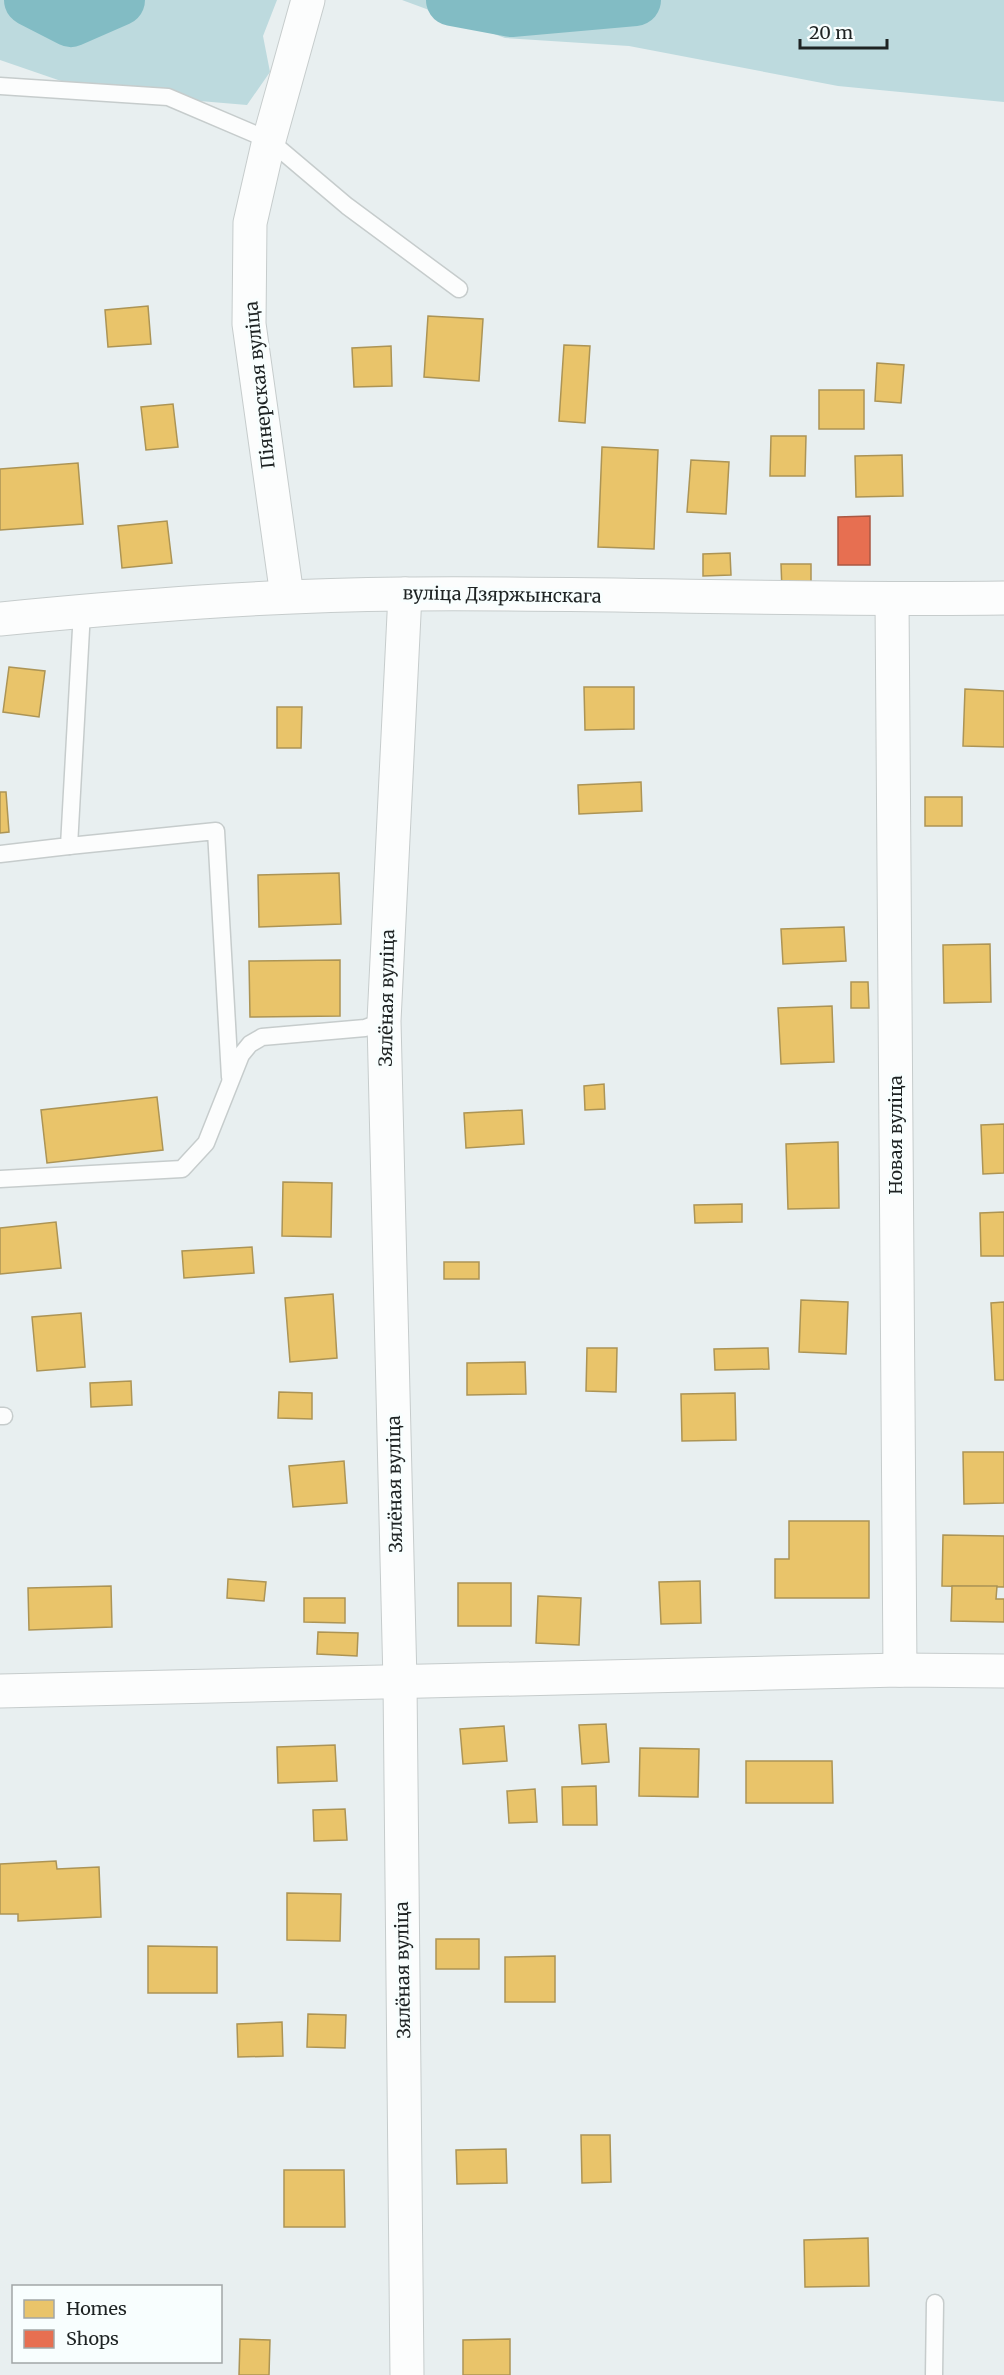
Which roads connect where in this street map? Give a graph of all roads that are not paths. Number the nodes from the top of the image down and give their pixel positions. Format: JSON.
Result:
{"nodes":[{"id":1,"x":308,"y":0,"type":"edge"},
{"id":2,"x":0,"y":86,"type":"edge"},
{"id":3,"x":269,"y":140,"type":"junction"},
{"id":4,"x":459,"y":288,"type":"dead end"},
{"id":5,"x":405,"y":594,"type":"junction"},
{"id":6,"x":287,"y":596,"type":"junction"},
{"id":7,"x":1004,"y":598,"type":"edge"},
{"id":8,"x":892,"y":600,"type":"junction"},
{"id":9,"x":82,"y":611,"type":"junction"},
{"id":10,"x":0,"y":619,"type":"edge"},
{"id":11,"x":69,"y":846,"type":"junction"},
{"id":12,"x":0,"y":854,"type":"edge"},
{"id":13,"x":384,"y":1021,"type":"junction"},
{"id":14,"x":230,"y":1083,"type":"junction"},
{"id":15,"x":0,"y":1179,"type":"edge"},
{"id":16,"x":900,"y":1670,"type":"junction"},
{"id":17,"x":1004,"y":1671,"type":"edge"},
{"id":18,"x":400,"y":1682,"type":"junction"},
{"id":19,"x":0,"y":1691,"type":"edge"},
{"id":20,"x":935,"y":2303,"type":"dead end"},
{"id":21,"x":407,"y":2375,"type":"edge"},
{"id":22,"x":933,"y":2375,"type":"edge"}],
"edges":[{"from":1,"to":3,"type":"street","name":"Піянерская вуліца"},
{"from":2,"to":3,"type":"lane"},
{"from":3,"to":4,"type":"lane"},
{"from":3,"to":6,"type":"street","name":"Піянерская вуліца"},
{"from":5,"to":6,"type":"street","name":"вуліца Дзяржынскага"},
{"from":5,"to":8,"type":"street","name":"вуліца Дзяржынскага"},
{"from":5,"to":13,"type":"street","name":"Зялёная вуліца"},
{"from":6,"to":9,"type":"street","name":"вуліца Дзяржынскага"},
{"from":7,"to":8,"type":"street","name":"вуліца Дзяржынскага"},
{"from":8,"to":16,"type":"street","name":"Новая вуліца"},
{"from":9,"to":10,"type":"street","name":"вуліца Дзяржынскага"},
{"from":9,"to":11,"type":"lane"},
{"from":11,"to":12,"type":"lane"},
{"from":11,"to":14,"type":"lane"},
{"from":13,"to":14,"type":"lane"},
{"from":13,"to":18,"type":"street","name":"Зялёная вуліца"},
{"from":14,"to":15,"type":"lane"},
{"from":16,"to":17,"type":"street"},
{"from":16,"to":18,"type":"street"},
{"from":18,"to":19,"type":"street"},
{"from":18,"to":21,"type":"street","name":"Зялёная вуліца"},
{"from":20,"to":22,"type":"lane"}]}
